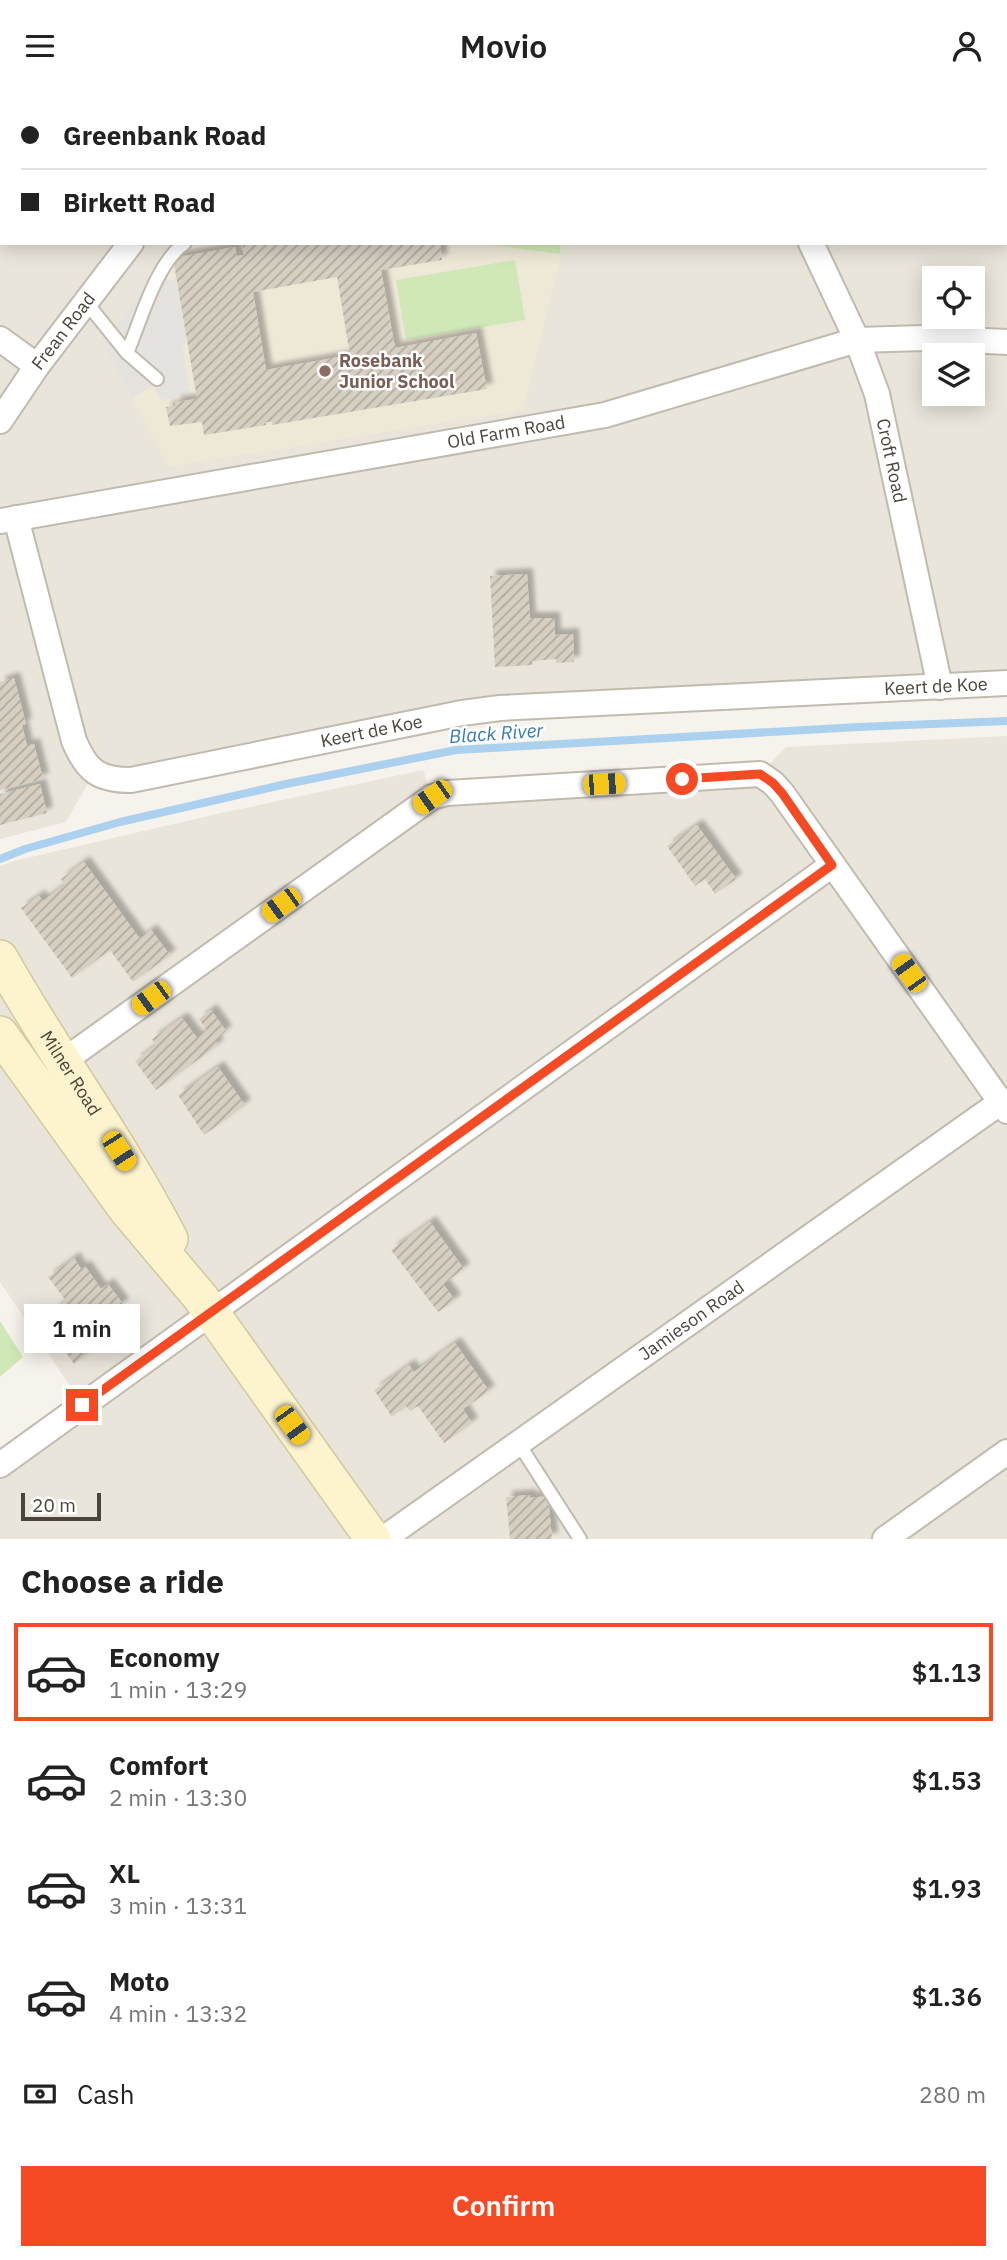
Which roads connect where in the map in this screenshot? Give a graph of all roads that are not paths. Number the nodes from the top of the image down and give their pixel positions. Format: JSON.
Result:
{"nodes":[{"id":1,"x":129,"y":245,"type":"edge"},
{"id":2,"x":183,"y":245,"type":"edge"},
{"id":3,"x":812,"y":245,"type":"edge"},
{"id":4,"x":86,"y":302,"type":"junction"},
{"id":5,"x":0,"y":339,"type":"edge"},
{"id":6,"x":857,"y":340,"type":"junction"},
{"id":7,"x":1007,"y":342,"type":"edge"},
{"id":8,"x":127,"y":353,"type":"junction"},
{"id":9,"x":37,"y":366,"type":"junction"},
{"id":10,"x":157,"y":379,"type":"dead end"},
{"id":11,"x":0,"y":421,"type":"edge"},
{"id":12,"x":8,"y":520,"type":"edge"},
{"id":13,"x":1007,"y":683,"type":"edge"},
{"id":14,"x":940,"y":687,"type":"junction"},
{"id":15,"x":832,"y":865,"type":"junction"},
{"id":16,"x":0,"y":958,"type":"edge"},
{"id":17,"x":0,"y":1034,"type":"edge"},
{"id":18,"x":62,"y":1062,"type":"junction"},
{"id":19,"x":1004,"y":1107,"type":"edge"},
{"id":20,"x":206,"y":1305,"type":"junction"},
{"id":21,"x":519,"y":1444,"type":"junction"},
{"id":22,"x":1007,"y":1452,"type":"edge"},
{"id":23,"x":0,"y":1465,"type":"edge"},
{"id":24,"x":373,"y":1539,"type":"edge"},
{"id":25,"x":383,"y":1539,"type":"edge"},
{"id":26,"x":580,"y":1539,"type":"edge"},
{"id":27,"x":885,"y":1539,"type":"edge"}],
"edges":[{"from":1,"to":4,"type":"street","name":"Frean Road"},
{"from":2,"to":8,"type":"lane"},
{"from":3,"to":6,"type":"street","name":"Croft Road"},
{"from":4,"to":8,"type":"lane"},
{"from":4,"to":9,"type":"street","name":"Frean Road"},
{"from":5,"to":9,"type":"street"},
{"from":6,"to":7,"type":"street","name":"Old Farm Road"},
{"from":6,"to":12,"type":"street","name":"Old Farm Road"},
{"from":6,"to":14,"type":"street","name":"Croft Road"},
{"from":8,"to":10,"type":"lane"},
{"from":9,"to":11,"type":"street","name":"Frean Road"},
{"from":12,"to":14,"type":"street","name":"Keert de Koe"},
{"from":13,"to":14,"type":"street","name":"Keert de Koe"},
{"from":15,"to":18,"type":"street"},
{"from":15,"to":19,"type":"street"},
{"from":15,"to":20,"type":"street"},
{"from":16,"to":18,"type":"main road","name":"Milner Road"},
{"from":17,"to":20,"type":"main road","name":"Milner Road"},
{"from":18,"to":20,"type":"main road","name":"Milner Road"},
{"from":19,"to":21,"type":"street","name":"Jamieson Road"},
{"from":20,"to":23,"type":"street"},
{"from":20,"to":24,"type":"main road","name":"Milner Road"},
{"from":21,"to":25,"type":"street","name":"Jamieson Road"},
{"from":21,"to":26,"type":"lane"},
{"from":22,"to":27,"type":"street"}]}
